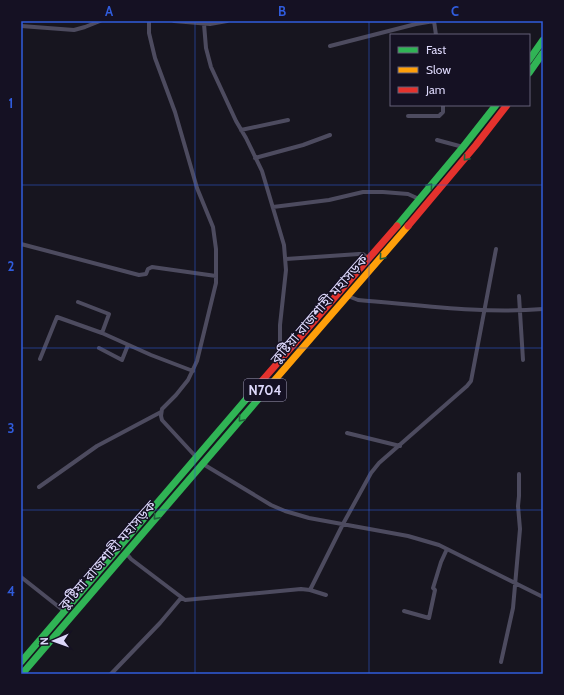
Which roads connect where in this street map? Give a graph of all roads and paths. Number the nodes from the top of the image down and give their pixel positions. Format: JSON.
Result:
{"nodes":[{"id":1,"x":100,"y":21,"type":"edge"},
{"id":2,"x":149,"y":21,"type":"edge"},
{"id":3,"x":174,"y":21,"type":"edge"},
{"id":4,"x":227,"y":21,"type":"edge"},
{"id":5,"x":434,"y":21,"type":"edge"},
{"id":6,"x":204,"y":24,"type":"junction"},
{"id":7,"x":21,"y":26,"type":"edge"},
{"id":8,"x":436,"y":34,"type":"edge"},
{"id":9,"x":543,"y":40,"type":"edge"},
{"id":10,"x":330,"y":46,"type":"dead end"},
{"id":11,"x":543,"y":53,"type":"edge"},
{"id":12,"x":530,"y":59,"type":"edge"},
{"id":13,"x":530,"y":72,"type":"edge"},
{"id":14,"x":443,"y":106,"type":"edge"},
{"id":15,"x":495,"y":106,"type":"edge"},
{"id":16,"x":506,"y":106,"type":"edge"},
{"id":17,"x":408,"y":116,"type":"dead end"},
{"id":18,"x":288,"y":120,"type":"dead end"},
{"id":19,"x":241,"y":130,"type":"junction"},
{"id":20,"x":330,"y":135,"type":"dead end"},
{"id":21,"x":470,"y":138,"type":"junction"},
{"id":22,"x":437,"y":140,"type":"dead end"},
{"id":23,"x":476,"y":146,"type":"junction"},
{"id":24,"x":463,"y":147,"type":"junction"},
{"id":25,"x":255,"y":158,"type":"junction"},
{"id":26,"x":419,"y":198,"type":"junction"},
{"id":27,"x":273,"y":207,"type":"junction"},
{"id":28,"x":21,"y":244,"type":"edge"},
{"id":29,"x":496,"y":249,"type":"dead end"},
{"id":30,"x":286,"y":259,"type":"junction"},
{"id":31,"x":369,"y":259,"type":"junction"},
{"id":32,"x":355,"y":275,"type":"junction"},
{"id":33,"x":216,"y":276,"type":"junction"},
{"id":34,"x":361,"y":280,"type":"junction"},
{"id":35,"x":347,"y":296,"type":"junction"},
{"id":36,"x":519,"y":296,"type":"dead end"},
{"id":37,"x":78,"y":302,"type":"dead end"},
{"id":38,"x":543,"y":309,"type":"edge"},
{"id":39,"x":484,"y":311,"type":"junction"},
{"id":40,"x":520,"y":311,"type":"junction"},
{"id":41,"x":102,"y":333,"type":"junction"},
{"id":42,"x":128,"y":345,"type":"junction"},
{"id":43,"x":100,"y":348,"type":"dead end"},
{"id":44,"x":284,"y":355,"type":"junction"},
{"id":45,"x":40,"y":359,"type":"dead end"},
{"id":46,"x":523,"y":360,"type":"dead end"},
{"id":47,"x":192,"y":371,"type":"junction"},
{"id":48,"x":161,"y":412,"type":"junction"},
{"id":49,"x":347,"y":433,"type":"dead end"},
{"id":50,"x":400,"y":446,"type":"junction"},
{"id":51,"x":197,"y":458,"type":"junction"},
{"id":52,"x":203,"y":464,"type":"junction"},
{"id":53,"x":184,"y":473,"type":"junction"},
{"id":54,"x":519,"y":474,"type":"dead end"},
{"id":55,"x":190,"y":478,"type":"junction"},
{"id":56,"x":39,"y":488,"type":"dead end"},
{"id":57,"x":343,"y":524,"type":"junction"},
{"id":58,"x":447,"y":549,"type":"junction"},
{"id":59,"x":125,"y":552,"type":"junction"},
{"id":60,"x":21,"y":577,"type":"edge"},
{"id":61,"x":515,"y":584,"type":"junction"},
{"id":62,"x":310,"y":590,"type":"junction"},
{"id":63,"x":326,"y":595,"type":"dead end"},
{"id":64,"x":181,"y":598,"type":"junction"},
{"id":65,"x":543,"y":598,"type":"edge"},
{"id":66,"x":64,"y":611,"type":"junction"},
{"id":67,"x":404,"y":611,"type":"dead end"},
{"id":68,"x":47,"y":638,"type":"junction"},
{"id":69,"x":21,"y":662,"type":"edge"},
{"id":70,"x":501,"y":662,"type":"dead end"},
{"id":71,"x":22,"y":674,"type":"edge"},
{"id":72,"x":112,"y":674,"type":"edge"}],
"edges":[{"from":1,"to":7,"type":"street"},
{"from":2,"to":33,"type":"street"},
{"from":3,"to":6,"type":"street"},
{"from":4,"to":6,"type":"street"},
{"from":5,"to":8,"type":"street"},
{"from":5,"to":10,"type":"street"},
{"from":6,"to":19,"type":"street"},
{"from":9,"to":12,"type":"highway"},
{"from":11,"to":13,"type":"highway"},
{"from":14,"to":17,"type":"street"},
{"from":15,"to":21,"type":"highway","name":"কুষ্টিয়া রাজশাহী মহাসড়ক","number":"N704"},
{"from":16,"to":23,"type":"highway","name":"কুষ্টিয়া রাজশাহী মহাসড়ক","number":"N704"},
{"from":18,"to":19,"type":"street"},
{"from":19,"to":25,"type":"street"},
{"from":20,"to":25,"type":"street"},
{"from":21,"to":23,"type":"highway"},
{"from":21,"to":24,"type":"highway","name":"কুষ্টিয়া রাজশাহী মহাসড়ক","number":"N704"},
{"from":22,"to":24,"type":"street"},
{"from":23,"to":34,"type":"highway","name":"কুষ্টিয়া রাজশাহী মহাসড়ক","number":"N704","one_way":true},
{"from":26,"to":24,"type":"highway","name":"কুষ্টিয়া রাজশাহী মহাসড়ক","number":"N704","one_way":true},
{"from":25,"to":27,"type":"street"},
{"from":26,"to":27,"type":"street"},
{"from":26,"to":31,"type":"highway","name":"কুষ্টিয়া রাজশাহী মহাসড়ক","number":"N704"},
{"from":27,"to":30,"type":"street"},
{"from":28,"to":33,"type":"street"},
{"from":29,"to":39,"type":"street"},
{"from":30,"to":31,"type":"street"},
{"from":30,"to":44,"type":"street"},
{"from":31,"to":32,"type":"highway","name":"কুষ্টিয়া রাজশাহী মহাসড়ক","number":"N704"},
{"from":32,"to":34,"type":"highway"},
{"from":32,"to":44,"type":"highway","name":"কুষ্টিয়া রাজশাহী মহাসড়ক","number":"N704"},
{"from":33,"to":47,"type":"street"},
{"from":34,"to":35,"type":"highway","name":"কুষ্টিয়া রাজশাহী মহাসড়ক","number":"N704"},
{"from":35,"to":39,"type":"street"},
{"from":35,"to":52,"type":"highway","name":"কুষ্টিয়া রাজশাহী মহাসড়ক","number":"N704","one_way":true},
{"from":36,"to":40,"type":"street"},
{"from":37,"to":41,"type":"street"},
{"from":38,"to":40,"type":"street"},
{"from":39,"to":40,"type":"street"},
{"from":39,"to":50,"type":"street"},
{"from":40,"to":46,"type":"street"},
{"from":41,"to":42,"type":"street"},
{"from":41,"to":45,"type":"street"},
{"from":42,"to":43,"type":"street"},
{"from":42,"to":47,"type":"street"},
{"from":44,"to":51,"type":"highway","name":"কুষ্টিয়া রাজশাহী মহাসড়ক","number":"N704"},
{"from":47,"to":48,"type":"street"},
{"from":48,"to":51,"type":"street"},
{"from":48,"to":56,"type":"street"},
{"from":49,"to":50,"type":"street"},
{"from":50,"to":57,"type":"street"},
{"from":51,"to":53,"type":"highway","name":"কুষ্টিয়া রাজশাহী মহাসড়ক","number":"N704"},
{"from":52,"to":55,"type":"highway","name":"কুষ্টিয়া রাজশাহী মহাসড়ক","number":"N704"},
{"from":52,"to":57,"type":"street"},
{"from":53,"to":55,"type":"highway"},
{"from":53,"to":66,"type":"highway","name":"কুষ্টিয়া রাজশাহী মহাসড়ক","number":"N704"},
{"from":54,"to":61,"type":"street"},
{"from":55,"to":59,"type":"highway","name":"কুষ্টিয়া রাজশাহী মহাসড়ক","number":"N704","one_way":true},
{"from":57,"to":58,"type":"street"},
{"from":57,"to":62,"type":"street"},
{"from":58,"to":61,"type":"street"},
{"from":58,"to":67,"type":"street"},
{"from":59,"to":64,"type":"street"},
{"from":59,"to":68,"type":"highway","name":"কুষ্টিয়া রাজশাহী মহাসড়ক","number":"N704"},
{"from":60,"to":66,"type":"street"},
{"from":61,"to":65,"type":"street"},
{"from":61,"to":70,"type":"street"},
{"from":62,"to":63,"type":"street"},
{"from":62,"to":64,"type":"street"},
{"from":64,"to":72,"type":"street"},
{"from":66,"to":68,"type":"highway","name":"কুষ্টিয়া রাজশাহী মহাসড়ক","number":"N704"},
{"from":68,"to":69,"type":"highway","name":"কুষ্টিয়া রাজশাহী মহাসড়ক","number":"N704"},
{"from":68,"to":71,"type":"highway","name":"কুষ্টিয়া রাজশাহী মহাসড়ক","number":"N704"}]}
